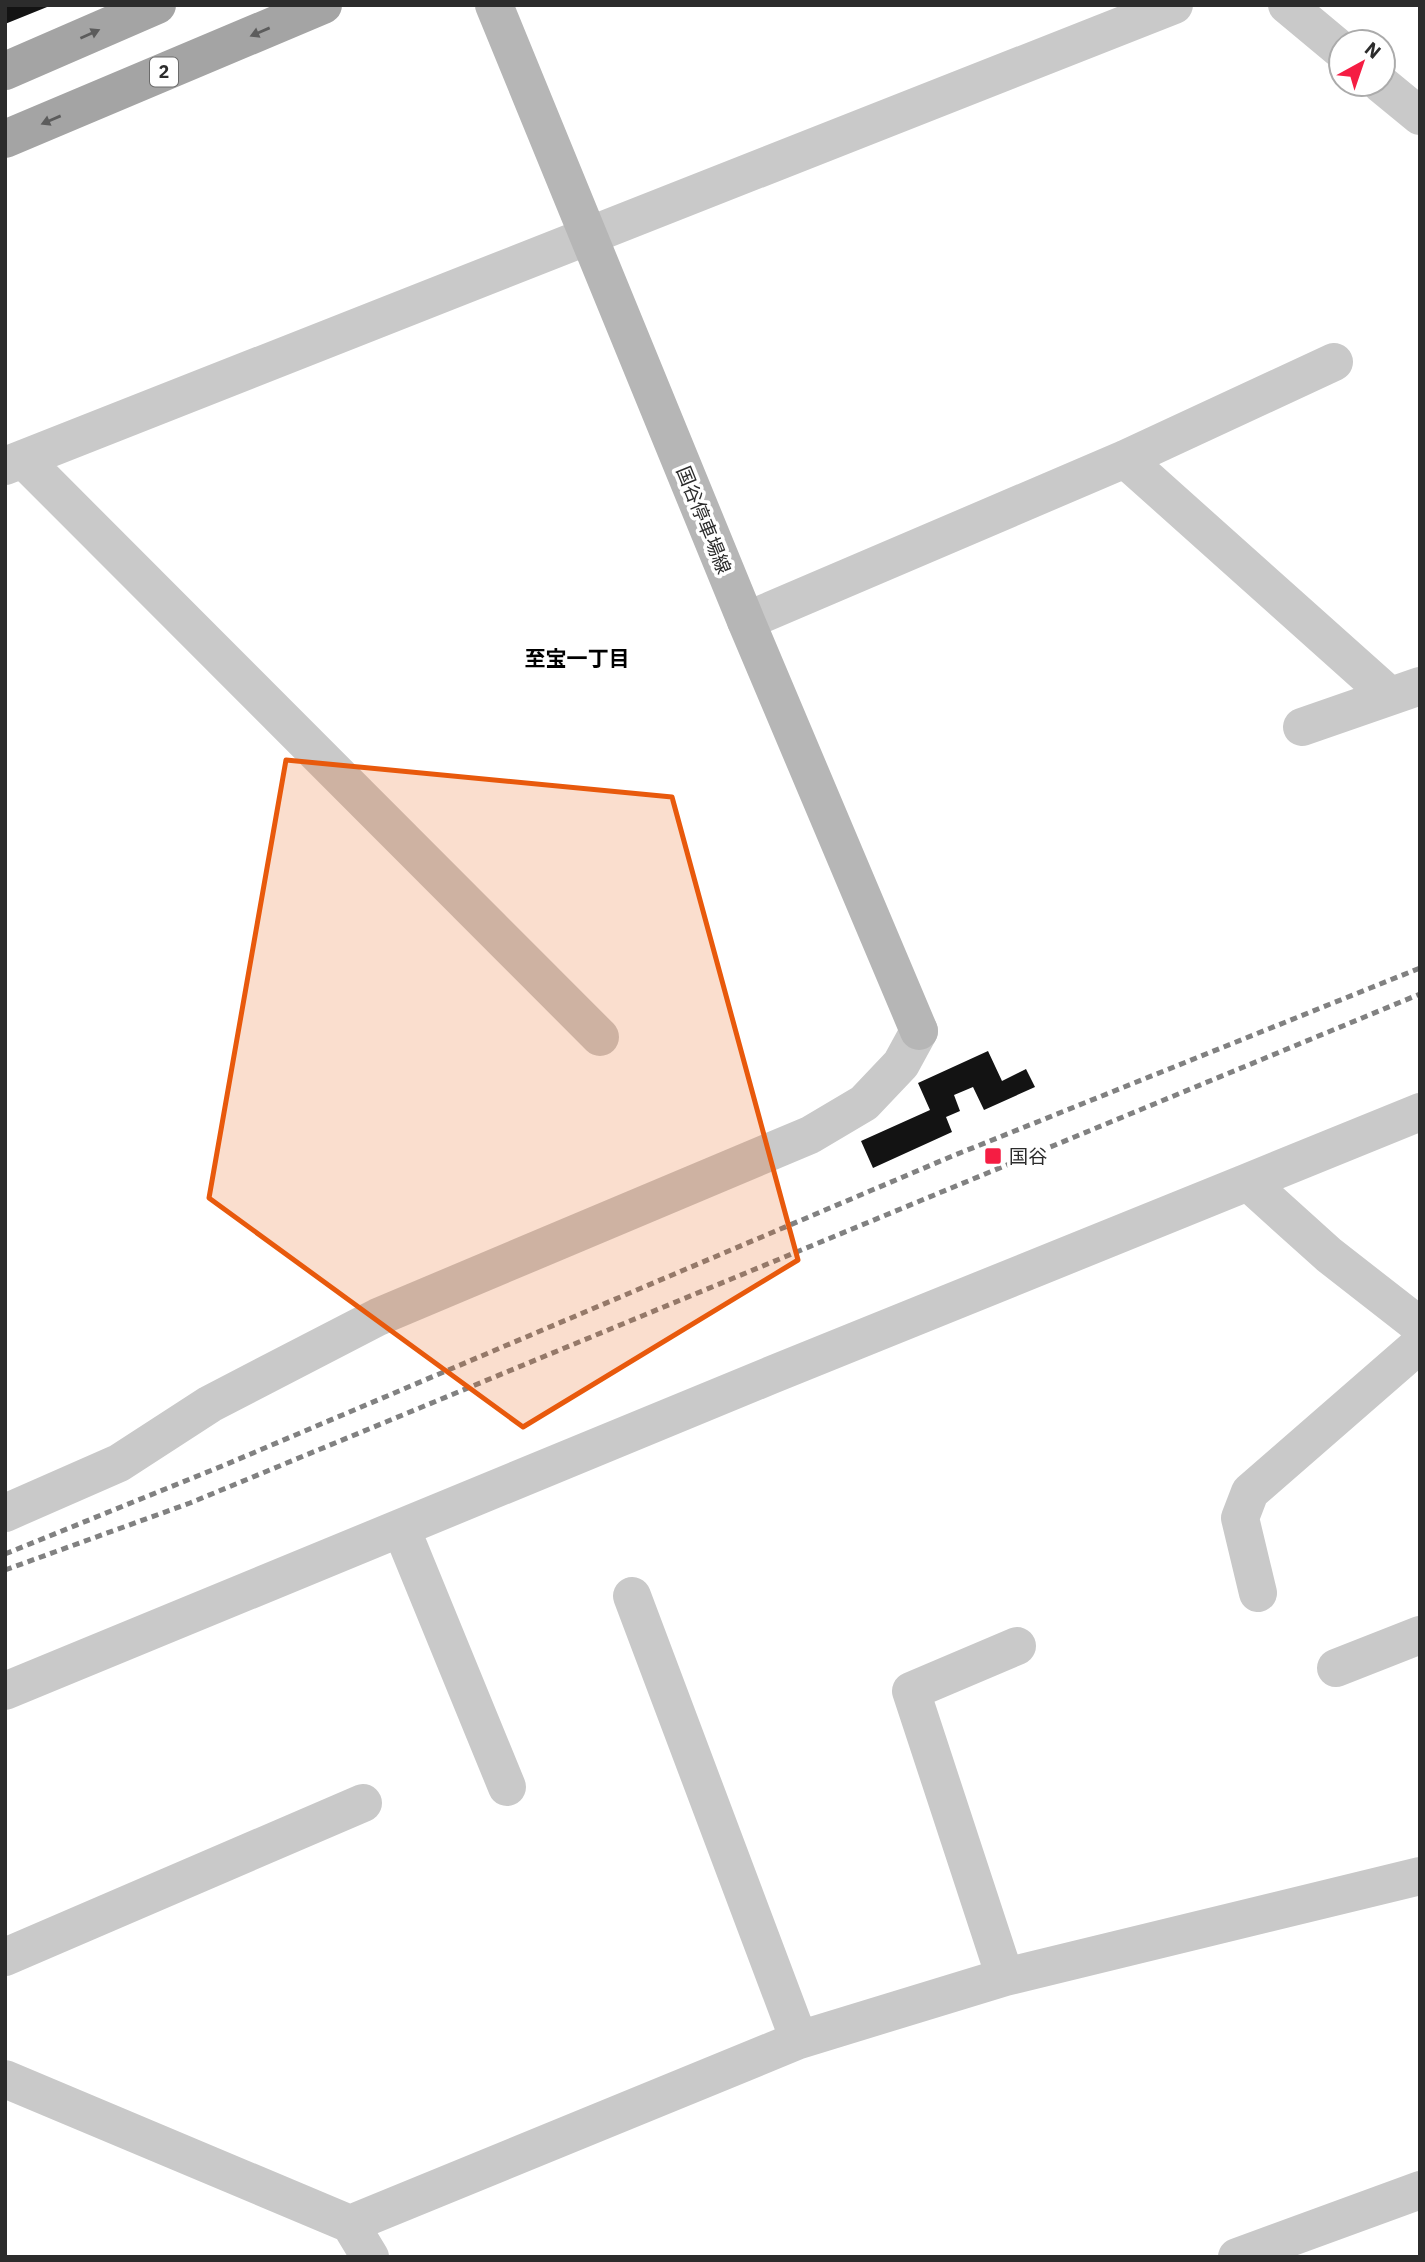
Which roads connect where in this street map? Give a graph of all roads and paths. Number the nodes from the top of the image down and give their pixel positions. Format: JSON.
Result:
{"nodes":[{"id":1,"x":157,"y":5,"type":"edge"},
{"id":2,"x":323,"y":5,"type":"edge"},
{"id":3,"x":494,"y":5,"type":"edge"},
{"id":4,"x":1174,"y":5,"type":"edge"},
{"id":5,"x":1287,"y":5,"type":"edge"},
{"id":6,"x":1327,"y":38,"type":"edge"},
{"id":7,"x":5,"y":71,"type":"edge"},
{"id":8,"x":1397,"y":97,"type":"edge"},
{"id":9,"x":1420,"y":116,"type":"edge"},
{"id":10,"x":5,"y":139,"type":"edge"},
{"id":11,"x":587,"y":236,"type":"junction"},
{"id":12,"x":1334,"y":362,"type":"dead end"},
{"id":13,"x":1125,"y":458,"type":"junction"},
{"id":14,"x":14,"y":462,"type":"edge"},
{"id":15,"x":746,"y":621,"type":"junction"},
{"id":16,"x":1405,"y":691,"type":"edge"},
{"id":17,"x":1302,"y":727,"type":"dead end"},
{"id":18,"x":919,"y":1031,"type":"joint"},
{"id":19,"x":600,"y":1037,"type":"dead end"},
{"id":20,"x":1420,"y":1112,"type":"edge"},
{"id":21,"x":1248,"y":1182,"type":"junction"},
{"id":22,"x":1420,"y":1326,"type":"edge"},
{"id":23,"x":1420,"y":1344,"type":"edge"},
{"id":24,"x":5,"y":1513,"type":"edge"},
{"id":25,"x":401,"y":1528,"type":"junction"},
{"id":26,"x":1258,"y":1593,"type":"dead end"},
{"id":27,"x":632,"y":1596,"type":"dead end"},
{"id":28,"x":1420,"y":1635,"type":"edge"},
{"id":29,"x":1017,"y":1646,"type":"dead end"},
{"id":30,"x":1336,"y":1668,"type":"dead end"},
{"id":31,"x":5,"y":1691,"type":"edge"},
{"id":32,"x":507,"y":1787,"type":"dead end"},
{"id":33,"x":363,"y":1803,"type":"dead end"},
{"id":34,"x":1420,"y":1876,"type":"edge"},
{"id":35,"x":5,"y":1957,"type":"edge"},
{"id":36,"x":1005,"y":1977,"type":"junction"},
{"id":37,"x":799,"y":2040,"type":"junction"},
{"id":38,"x":5,"y":2079,"type":"edge"},
{"id":39,"x":1420,"y":2190,"type":"edge"},
{"id":40,"x":350,"y":2224,"type":"junction"},
{"id":41,"x":370,"y":2257,"type":"edge"},
{"id":42,"x":1237,"y":2257,"type":"edge"}],
"edges":[{"from":7,"to":1,"type":"main road","one_way":true},
{"from":2,"to":10,"type":"main road","number":"2","one_way":true},
{"from":3,"to":11,"type":"main road","name":"国谷停車場線"},
{"from":4,"to":11,"type":"street"},
{"from":5,"to":6,"type":"street"},
{"from":8,"to":9,"type":"street"},
{"from":11,"to":14,"type":"street"},
{"from":11,"to":15,"type":"main road","name":"国谷停車場線"},
{"from":12,"to":13,"type":"street"},
{"from":13,"to":15,"type":"street"},
{"from":13,"to":16,"type":"street"},
{"from":14,"to":19,"type":"street"},
{"from":15,"to":18,"type":"main road","name":"国谷停車場線"},
{"from":16,"to":17,"type":"street"},
{"from":18,"to":24,"type":"street"},
{"from":20,"to":21,"type":"street"},
{"from":21,"to":22,"type":"street"},
{"from":21,"to":25,"type":"street"},
{"from":23,"to":26,"type":"street"},
{"from":25,"to":31,"type":"street"},
{"from":25,"to":32,"type":"street"},
{"from":27,"to":37,"type":"street"},
{"from":28,"to":30,"type":"street"},
{"from":29,"to":36,"type":"street"},
{"from":33,"to":35,"type":"street"},
{"from":34,"to":36,"type":"street"},
{"from":36,"to":37,"type":"street"},
{"from":37,"to":40,"type":"street"},
{"from":38,"to":40,"type":"street"},
{"from":39,"to":42,"type":"street"},
{"from":40,"to":41,"type":"street"}]}
